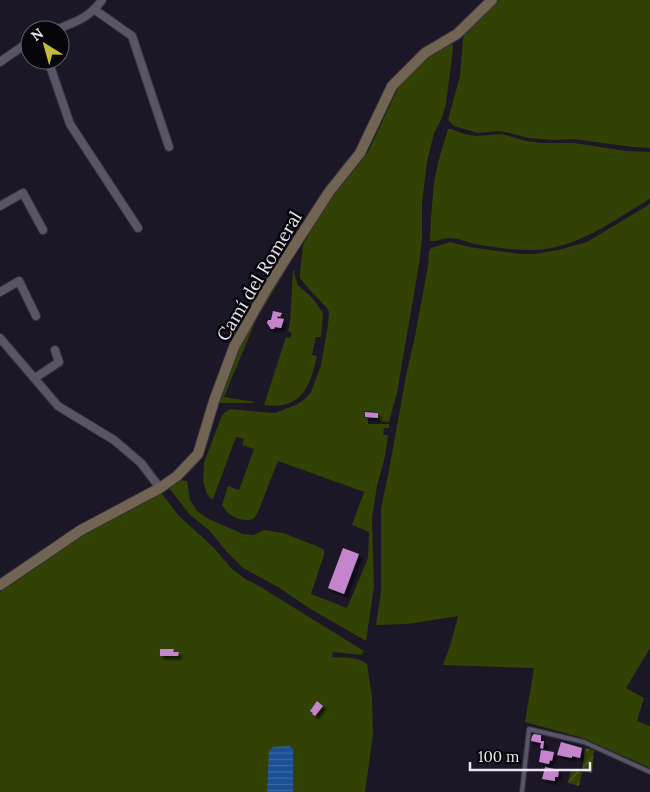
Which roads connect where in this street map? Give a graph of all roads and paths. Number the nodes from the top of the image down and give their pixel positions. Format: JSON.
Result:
{"nodes":[{"id":1,"x":102,"y":0,"type":"edge"},
{"id":2,"x":492,"y":0,"type":"edge"},
{"id":3,"x":95,"y":10,"type":"junction"},
{"id":4,"x":70,"y":24,"type":"edge"},
{"id":5,"x":20,"y":48,"type":"edge"},
{"id":6,"x":0,"y":62,"type":"edge"},
{"id":7,"x":51,"y":70,"type":"edge"},
{"id":8,"x":170,"y":147,"type":"dead end"},
{"id":9,"x":0,"y":206,"type":"edge"},
{"id":10,"x":138,"y":228,"type":"dead end"},
{"id":11,"x":43,"y":230,"type":"dead end"},
{"id":12,"x":0,"y":292,"type":"edge"},
{"id":13,"x":36,"y":316,"type":"dead end"},
{"id":14,"x":0,"y":338,"type":"edge"},
{"id":15,"x":55,"y":350,"type":"dead end"},
{"id":16,"x":35,"y":378,"type":"junction"},
{"id":17,"x":160,"y":488,"type":"junction"},
{"id":18,"x":0,"y":585,"type":"edge"},
{"id":19,"x":650,"y":772,"type":"edge"},
{"id":20,"x":522,"y":792,"type":"edge"}],
"edges":[{"from":1,"to":3,"type":"street"},
{"from":2,"to":17,"type":"street","name":"Camí del Romeral"},
{"from":3,"to":4,"type":"street"},
{"from":3,"to":8,"type":"street"},
{"from":5,"to":6,"type":"street"},
{"from":7,"to":10,"type":"street"},
{"from":9,"to":11,"type":"street"},
{"from":12,"to":13,"type":"street"},
{"from":14,"to":16,"type":"street"},
{"from":15,"to":16,"type":"street"},
{"from":16,"to":17,"type":"street"},
{"from":17,"to":18,"type":"street","name":"Camí del Romeral"},
{"from":19,"to":20,"type":"lane"}]}
